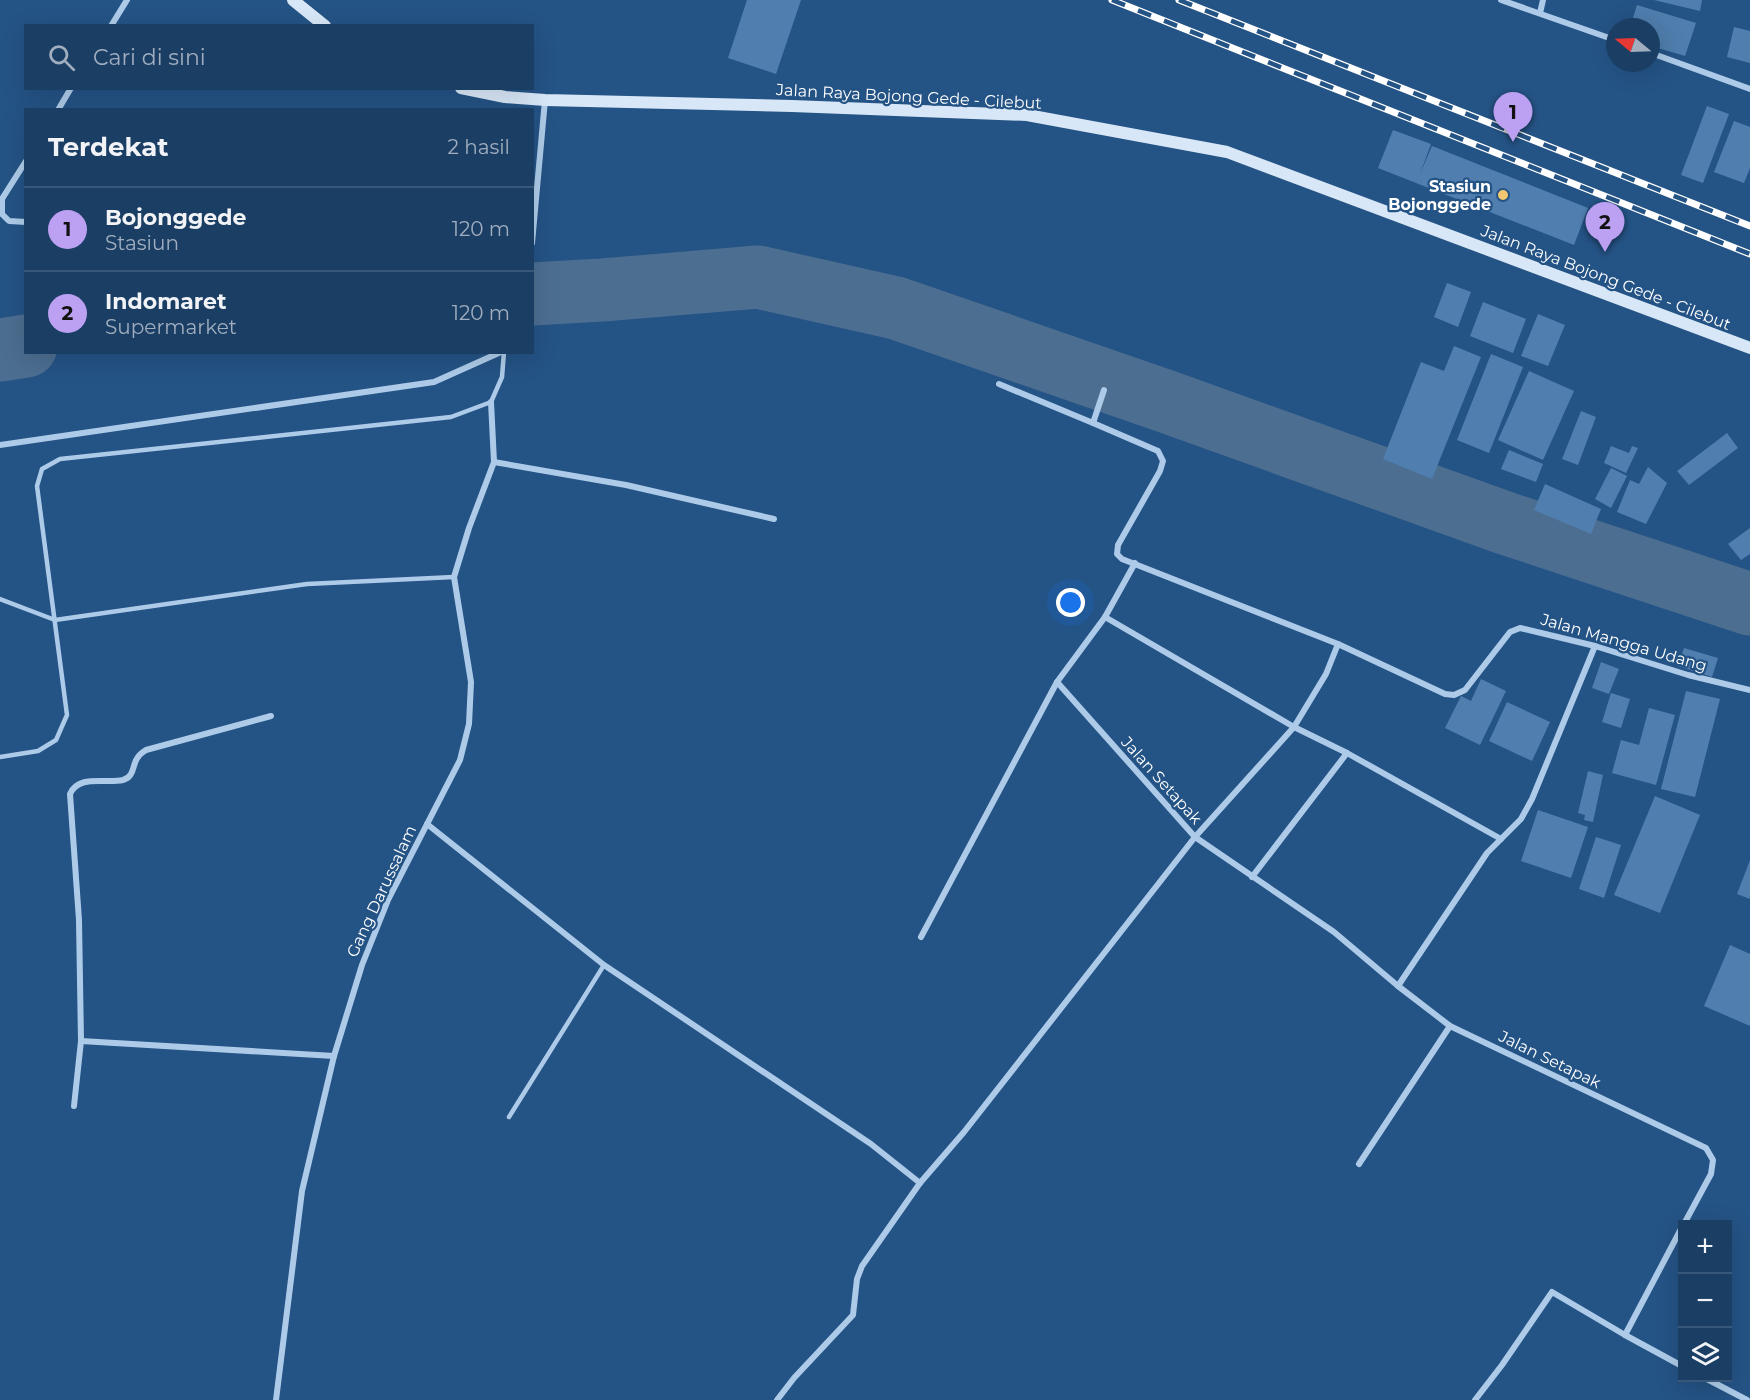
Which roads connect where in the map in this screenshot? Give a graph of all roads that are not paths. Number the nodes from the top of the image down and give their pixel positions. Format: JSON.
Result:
{"nodes":[{"id":1,"x":128,"y":0,"type":"edge"},
{"id":2,"x":293,"y":0,"type":"edge"},
{"id":3,"x":1501,"y":0,"type":"edge"},
{"id":4,"x":1543,"y":0,"type":"edge"},
{"id":5,"x":1539,"y":13,"type":"junction"},
{"id":6,"x":112,"y":24,"type":"edge"},
{"id":7,"x":323,"y":24,"type":"edge"},
{"id":8,"x":1606,"y":37,"type":"edge"},
{"id":9,"x":1660,"y":56,"type":"edge"},
{"id":10,"x":1750,"y":89,"type":"edge"},
{"id":11,"x":70,"y":90,"type":"edge"},
{"id":12,"x":471,"y":90,"type":"edge"},
{"id":13,"x":545,"y":100,"type":"junction"},
{"id":14,"x":59,"y":108,"type":"edge"},
{"id":15,"x":24,"y":164,"type":"edge"},
{"id":16,"x":534,"y":221,"type":"edge"},
{"id":17,"x":24,"y":222,"type":"edge"},
{"id":18,"x":1750,"y":348,"type":"edge"},
{"id":19,"x":498,"y":354,"type":"edge"},
{"id":20,"x":503,"y":354,"type":"edge"},
{"id":21,"x":999,"y":384,"type":"dead end"},
{"id":22,"x":1104,"y":390,"type":"dead end"},
{"id":23,"x":491,"y":402,"type":"junction"},
{"id":24,"x":1093,"y":423,"type":"junction"},
{"id":25,"x":0,"y":445,"type":"edge"},
{"id":26,"x":494,"y":462,"type":"junction"},
{"id":27,"x":774,"y":519,"type":"dead end"},
{"id":28,"x":1136,"y":563,"type":"junction"},
{"id":29,"x":454,"y":577,"type":"junction"},
{"id":30,"x":0,"y":599,"type":"edge"},
{"id":31,"x":1104,"y":617,"type":"junction"},
{"id":32,"x":55,"y":620,"type":"junction"},
{"id":33,"x":1338,"y":644,"type":"junction"},
{"id":34,"x":1595,"y":646,"type":"junction"},
{"id":35,"x":1057,"y":682,"type":"junction"},
{"id":36,"x":1750,"y":690,"type":"edge"},
{"id":37,"x":271,"y":716,"type":"dead end"},
{"id":38,"x":1294,"y":727,"type":"junction"},
{"id":39,"x":1347,"y":753,"type":"junction"},
{"id":40,"x":0,"y":757,"type":"edge"},
{"id":41,"x":427,"y":824,"type":"junction"},
{"id":42,"x":1195,"y":837,"type":"junction"},
{"id":43,"x":1501,"y":838,"type":"junction"},
{"id":44,"x":1252,"y":877,"type":"junction"},
{"id":45,"x":921,"y":937,"type":"dead end"},
{"id":46,"x":604,"y":965,"type":"junction"},
{"id":47,"x":1398,"y":986,"type":"junction"},
{"id":48,"x":1450,"y":1026,"type":"junction"},
{"id":49,"x":81,"y":1041,"type":"junction"},
{"id":50,"x":334,"y":1056,"type":"junction"},
{"id":51,"x":74,"y":1106,"type":"dead end"},
{"id":52,"x":509,"y":1117,"type":"dead end"},
{"id":53,"x":1359,"y":1164,"type":"dead end"},
{"id":54,"x":920,"y":1183,"type":"junction"},
{"id":55,"x":1686,"y":1220,"type":"edge"},
{"id":56,"x":1678,"y":1235,"type":"edge"},
{"id":57,"x":1625,"y":1335,"type":"junction"},
{"id":58,"x":1678,"y":1363,"type":"edge"},
{"id":59,"x":1714,"y":1382,"type":"edge"},
{"id":60,"x":276,"y":1400,"type":"edge"},
{"id":61,"x":777,"y":1400,"type":"edge"},
{"id":62,"x":1475,"y":1400,"type":"edge"},
{"id":63,"x":1748,"y":1400,"type":"edge"}],
"edges":[{"from":1,"to":6,"type":"street"},
{"from":2,"to":7,"type":"main road"},
{"from":3,"to":5,"type":"street"},
{"from":4,"to":5,"type":"street"},
{"from":5,"to":8,"type":"street"},
{"from":9,"to":10,"type":"street"},
{"from":11,"to":14,"type":"street"},
{"from":12,"to":13,"type":"main road","name":"Jalan Raya Bojong Gede - Cilebut"},
{"from":13,"to":16,"type":"street"},
{"from":13,"to":18,"type":"main road","name":"Jalan Raya Bojong Gede - Cilebut"},
{"from":15,"to":17,"type":"street"},
{"from":19,"to":25,"type":"street"},
{"from":20,"to":23,"type":"lane"},
{"from":21,"to":24,"type":"street"},
{"from":22,"to":24,"type":"street"},
{"from":23,"to":26,"type":"street","name":"Gang Darussalam"},
{"from":23,"to":32,"type":"lane"},
{"from":24,"to":28,"type":"street"},
{"from":26,"to":27,"type":"street"},
{"from":26,"to":29,"type":"street","name":"Gang Darussalam"},
{"from":28,"to":31,"type":"street"},
{"from":28,"to":33,"type":"street"},
{"from":29,"to":32,"type":"lane"},
{"from":29,"to":41,"type":"street","name":"Gang Darussalam"},
{"from":30,"to":32,"type":"lane"},
{"from":31,"to":35,"type":"street"},
{"from":31,"to":38,"type":"street"},
{"from":32,"to":40,"type":"lane"},
{"from":33,"to":34,"type":"street","name":"Jalan Mangga Udang"},
{"from":33,"to":38,"type":"street"},
{"from":34,"to":36,"type":"street","name":"Jalan Mangga Udang"},
{"from":34,"to":43,"type":"street"},
{"from":35,"to":42,"type":"street","name":"Jalan Setapak"},
{"from":35,"to":45,"type":"street"},
{"from":37,"to":49,"type":"street"},
{"from":38,"to":39,"type":"street"},
{"from":38,"to":42,"type":"street"},
{"from":39,"to":43,"type":"street"},
{"from":39,"to":44,"type":"street"},
{"from":41,"to":46,"type":"street"},
{"from":41,"to":50,"type":"street","name":"Gang Darussalam"},
{"from":42,"to":44,"type":"street","name":"Jalan Setapak"},
{"from":42,"to":54,"type":"street"},
{"from":43,"to":47,"type":"street"},
{"from":44,"to":47,"type":"street","name":"Jalan Setapak"},
{"from":46,"to":52,"type":"lane"},
{"from":46,"to":54,"type":"street"},
{"from":47,"to":48,"type":"street","name":"Jalan Setapak"},
{"from":48,"to":53,"type":"street"},
{"from":48,"to":55,"type":"street","name":"Jalan Setapak"},
{"from":49,"to":50,"type":"street"},
{"from":49,"to":51,"type":"street"},
{"from":50,"to":60,"type":"street","name":"Gang Darussalam"},
{"from":54,"to":61,"type":"street"},
{"from":56,"to":57,"type":"street","name":"Jalan Setapak"},
{"from":57,"to":58,"type":"street"},
{"from":57,"to":62,"type":"street"},
{"from":59,"to":63,"type":"street"}]}
